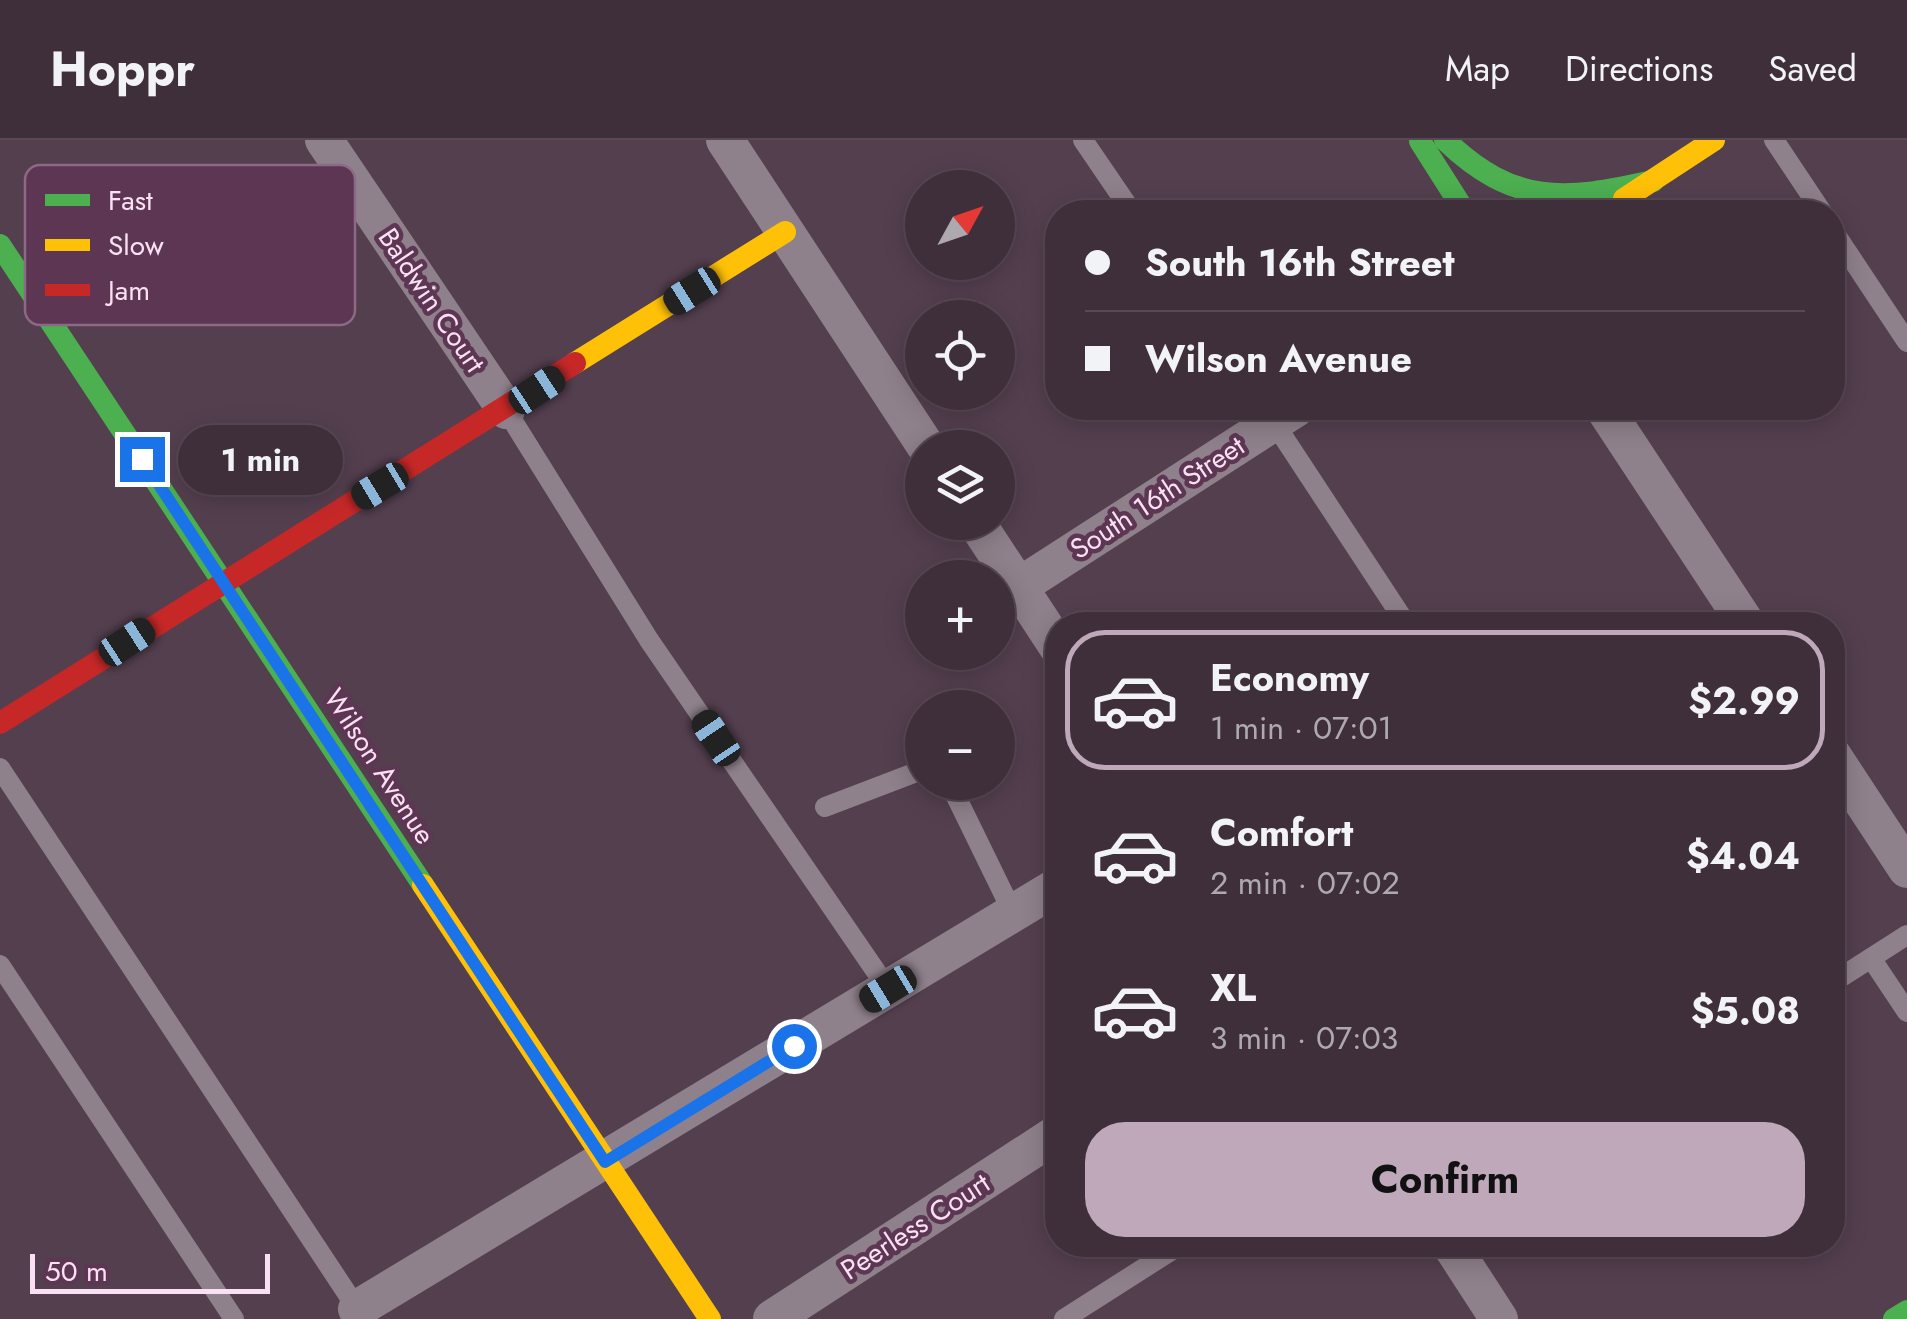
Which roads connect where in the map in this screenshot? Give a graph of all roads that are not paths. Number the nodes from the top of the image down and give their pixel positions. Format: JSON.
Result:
{"nodes":[{"id":1,"x":324,"y":140,"type":"edge"},
{"id":2,"x":724,"y":140,"type":"edge"},
{"id":3,"x":1083,"y":140,"type":"edge"},
{"id":4,"x":1420,"y":140,"type":"edge"},
{"id":5,"x":1445,"y":140,"type":"edge"},
{"id":6,"x":1714,"y":140,"type":"edge"},
{"id":7,"x":1774,"y":140,"type":"edge"},
{"id":8,"x":341,"y":165,"type":"edge"},
{"id":9,"x":1653,"y":181,"type":"junction"},
{"id":10,"x":355,"y":186,"type":"edge"},
{"id":11,"x":1124,"y":200,"type":"edge"},
{"id":12,"x":1458,"y":200,"type":"edge"},
{"id":13,"x":1622,"y":200,"type":"edge"},
{"id":14,"x":1814,"y":200,"type":"edge"},
{"id":15,"x":785,"y":232,"type":"junction"},
{"id":16,"x":0,"y":245,"type":"edge"},
{"id":17,"x":1845,"y":249,"type":"edge"},
{"id":18,"x":25,"y":283,"type":"edge"},
{"id":19,"x":53,"y":325,"type":"edge"},
{"id":20,"x":1907,"y":342,"type":"edge"},
{"id":21,"x":506,"y":410,"type":"junction"},
{"id":22,"x":1266,"y":420,"type":"edge"},
{"id":23,"x":1283,"y":420,"type":"edge"},
{"id":24,"x":1612,"y":420,"type":"edge"},
{"id":25,"x":915,"y":430,"type":"edge"},
{"id":26,"x":988,"y":540,"type":"edge"},
{"id":27,"x":222,"y":581,"type":"junction"},
{"id":28,"x":1018,"y":587,"type":"junction"},
{"id":29,"x":1399,"y":612,"type":"edge"},
{"id":30,"x":1738,"y":612,"type":"edge"},
{"id":31,"x":1045,"y":627,"type":"edge"},
{"id":32,"x":0,"y":723,"type":"edge"},
{"id":33,"x":0,"y":768,"type":"edge"},
{"id":34,"x":1845,"y":775,"type":"edge"},
{"id":35,"x":905,"y":777,"type":"edge"},
{"id":36,"x":958,"y":800,"type":"edge"},
{"id":37,"x":825,"y":808,"type":"dead end"},
{"id":38,"x":1907,"y":868,"type":"edge"},
{"id":39,"x":1045,"y":894,"type":"edge"},
{"id":40,"x":1013,"y":913,"type":"junction"},
{"id":41,"x":1907,"y":935,"type":"edge"},
{"id":42,"x":1871,"y":958,"type":"junction"},
{"id":43,"x":0,"y":964,"type":"edge"},
{"id":44,"x":1845,"y":975,"type":"edge"},
{"id":45,"x":888,"y":989,"type":"junction"},
{"id":46,"x":1907,"y":1012,"type":"edge"},
{"id":47,"x":1045,"y":1141,"type":"edge"},
{"id":48,"x":605,"y":1162,"type":"junction"},
{"id":49,"x":1161,"y":1257,"type":"edge"},
{"id":50,"x":1459,"y":1257,"type":"edge"},
{"id":51,"x":1907,"y":1310,"type":"edge"},
{"id":52,"x":360,"y":1314,"type":"edge"},
{"id":53,"x":234,"y":1319,"type":"edge"},
{"id":54,"x":710,"y":1319,"type":"edge"},
{"id":55,"x":772,"y":1319,"type":"edge"},
{"id":56,"x":1064,"y":1319,"type":"edge"},
{"id":57,"x":1500,"y":1319,"type":"edge"},
{"id":58,"x":1894,"y":1319,"type":"edge"}],
"edges":[{"from":1,"to":8,"type":"street","name":"Baldwin Court"},
{"from":2,"to":15,"type":"street"},
{"from":3,"to":11,"type":"lane"},
{"from":4,"to":12,"type":"street"},
{"from":5,"to":9,"type":"street"},
{"from":6,"to":9,"type":"street"},
{"from":7,"to":14,"type":"lane"},
{"from":9,"to":13,"type":"street"},
{"from":10,"to":21,"type":"street","name":"Baldwin Court"},
{"from":15,"to":21,"type":"street"},
{"from":15,"to":25,"type":"street"},
{"from":16,"to":18,"type":"street","name":"Wilson Avenue"},
{"from":17,"to":20,"type":"lane"},
{"from":19,"to":27,"type":"street","name":"Wilson Avenue"},
{"from":21,"to":27,"type":"street"},
{"from":21,"to":45,"type":"lane"},
{"from":22,"to":28,"type":"street","name":"South 16th Street"},
{"from":23,"to":29,"type":"lane"},
{"from":24,"to":30,"type":"street"},
{"from":26,"to":28,"type":"street"},
{"from":27,"to":32,"type":"street"},
{"from":27,"to":48,"type":"street","name":"Wilson Avenue"},
{"from":28,"to":31,"type":"street"},
{"from":33,"to":52,"type":"lane"},
{"from":34,"to":38,"type":"street"},
{"from":35,"to":37,"type":"lane"},
{"from":36,"to":40,"type":"lane"},
{"from":39,"to":40,"type":"street"},
{"from":40,"to":45,"type":"street"},
{"from":41,"to":42,"type":"lane"},
{"from":42,"to":44,"type":"lane"},
{"from":42,"to":46,"type":"lane"},
{"from":43,"to":53,"type":"lane"},
{"from":45,"to":48,"type":"street"},
{"from":47,"to":55,"type":"street","name":"Peerless Court"},
{"from":48,"to":52,"type":"street"},
{"from":48,"to":54,"type":"street","name":"Wilson Avenue"},
{"from":49,"to":56,"type":"lane"},
{"from":50,"to":57,"type":"street"},
{"from":51,"to":58,"type":"street"}]}
